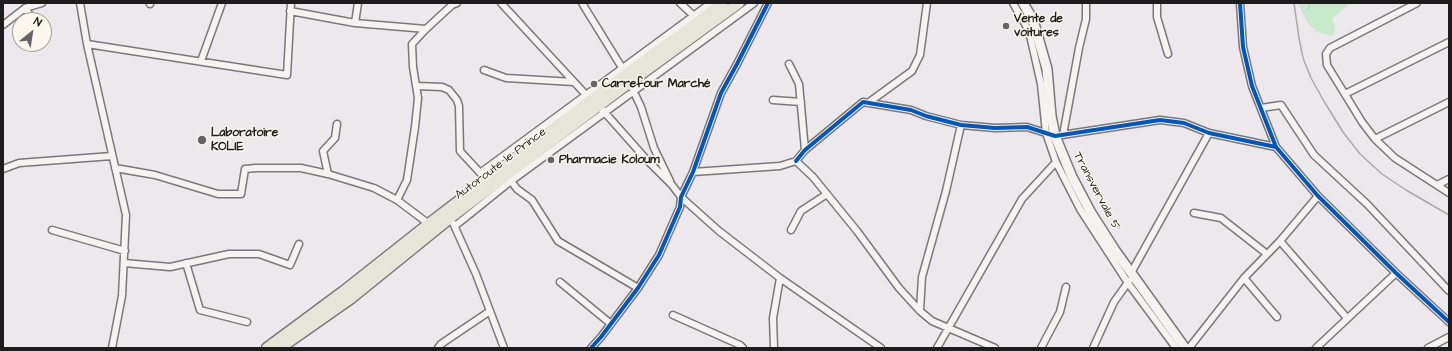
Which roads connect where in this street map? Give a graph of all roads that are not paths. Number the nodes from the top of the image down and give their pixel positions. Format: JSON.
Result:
{"nodes":[{"id":1,"x":42,"y":3,"type":"edge"},
{"id":2,"x":80,"y":3,"type":"edge"},
{"id":3,"x":222,"y":3,"type":"edge"},
{"id":4,"x":291,"y":3,"type":"edge"},
{"id":5,"x":358,"y":3,"type":"edge"},
{"id":6,"x":457,"y":3,"type":"edge"},
{"id":7,"x":501,"y":3,"type":"edge"},
{"id":8,"x":582,"y":3,"type":"edge"},
{"id":9,"x":680,"y":3,"type":"edge"},
{"id":10,"x":711,"y":3,"type":"edge"},
{"id":11,"x":723,"y":3,"type":"edge"},
{"id":12,"x":739,"y":3,"type":"edge"},
{"id":13,"x":754,"y":3,"type":"edge"},
{"id":14,"x":768,"y":3,"type":"edge"},
{"id":15,"x":927,"y":3,"type":"edge"},
{"id":16,"x":1013,"y":3,"type":"edge"},
{"id":17,"x":1023,"y":3,"type":"edge"},
{"id":18,"x":1086,"y":3,"type":"edge"},
{"id":19,"x":1157,"y":3,"type":"edge"},
{"id":20,"x":1240,"y":3,"type":"edge"},
{"id":21,"x":1417,"y":3,"type":"edge"},
{"id":22,"x":25,"y":8,"type":"junction"},
{"id":23,"x":290,"y":10,"type":"junction"},
{"id":24,"x":28,"y":12,"type":"edge"},
{"id":25,"x":694,"y":16,"type":"junction"},
{"id":26,"x":355,"y":23,"type":"junction"},
{"id":27,"x":3,"y":25,"type":"edge"},
{"id":28,"x":426,"y":29,"type":"junction"},
{"id":29,"x":1449,"y":42,"type":"edge"},
{"id":30,"x":87,"y":44,"type":"junction"},
{"id":31,"x":1168,"y":54,"type":"dead end"},
{"id":32,"x":201,"y":61,"type":"junction"},
{"id":33,"x":789,"y":64,"type":"dead end"},
{"id":34,"x":484,"y":70,"type":"dead end"},
{"id":35,"x":628,"y":79,"type":"junction"},
{"id":36,"x":574,"y":82,"type":"junction"},
{"id":37,"x":416,"y":86,"type":"junction"},
{"id":38,"x":1345,"y":94,"type":"junction"},
{"id":39,"x":773,"y":100,"type":"dead end"},
{"id":40,"x":801,"y":102,"type":"junction"},
{"id":41,"x":1449,"y":102,"type":"edge"},
{"id":42,"x":868,"y":103,"type":"junction"},
{"id":43,"x":595,"y":104,"type":"junction"},
{"id":44,"x":1261,"y":108,"type":"junction"},
{"id":45,"x":337,"y":124,"type":"dead end"},
{"id":46,"x":961,"y":125,"type":"junction"},
{"id":47,"x":1046,"y":133,"type":"junction"},
{"id":48,"x":1209,"y":133,"type":"junction"},
{"id":49,"x":1059,"y":135,"type":"junction"},
{"id":50,"x":1375,"y":139,"type":"junction"},
{"id":51,"x":1276,"y":147,"type":"junction"},
{"id":52,"x":805,"y":150,"type":"junction"},
{"id":53,"x":112,"y":156,"type":"junction"},
{"id":54,"x":796,"y":161,"type":"junction"},
{"id":55,"x":1056,"y":162,"type":"junction"},
{"id":56,"x":115,"y":168,"type":"junction"},
{"id":57,"x":3,"y":169,"type":"edge"},
{"id":58,"x":693,"y":172,"type":"junction"},
{"id":59,"x":328,"y":174,"type":"junction"},
{"id":60,"x":484,"y":176,"type":"junction"},
{"id":61,"x":1449,"y":179,"type":"edge"},
{"id":62,"x":511,"y":181,"type":"junction"},
{"id":63,"x":672,"y":185,"type":"junction"},
{"id":64,"x":1437,"y":186,"type":"junction"},
{"id":65,"x":1449,"y":193,"type":"edge"},
{"id":66,"x":827,"y":194,"type":"junction"},
{"id":67,"x":1318,"y":196,"type":"junction"},
{"id":68,"x":681,"y":197,"type":"junction"},
{"id":69,"x":397,"y":200,"type":"junction"},
{"id":70,"x":1194,"y":213,"type":"dead end"},
{"id":71,"x":453,"y":222,"type":"junction"},
{"id":72,"x":430,"y":223,"type":"junction"},
{"id":73,"x":52,"y":230,"type":"dead end"},
{"id":74,"x":791,"y":230,"type":"dead end"},
{"id":75,"x":1280,"y":241,"type":"junction"},
{"id":76,"x":299,"y":244,"type":"dead end"},
{"id":77,"x":125,"y":251,"type":"junction"},
{"id":78,"x":1267,"y":254,"type":"junction"},
{"id":79,"x":124,"y":263,"type":"junction"},
{"id":80,"x":186,"y":263,"type":"junction"},
{"id":81,"x":1396,"y":273,"type":"junction"},
{"id":82,"x":780,"y":278,"type":"junction"},
{"id":83,"x":1131,"y":278,"type":"junction"},
{"id":84,"x":1244,"y":278,"type":"junction"},
{"id":85,"x":560,"y":282,"type":"dead end"},
{"id":86,"x":1066,"y":287,"type":"dead end"},
{"id":87,"x":638,"y":288,"type":"junction"},
{"id":88,"x":1449,"y":291,"type":"edge"},
{"id":89,"x":490,"y":311,"type":"junction"},
{"id":90,"x":920,"y":311,"type":"junction"},
{"id":91,"x":674,"y":314,"type":"dead end"},
{"id":92,"x":1277,"y":317,"type":"dead end"},
{"id":93,"x":1347,"y":318,"type":"junction"},
{"id":94,"x":247,"y":322,"type":"dead end"},
{"id":95,"x":1449,"y":322,"type":"edge"},
{"id":96,"x":610,"y":324,"type":"junction"},
{"id":97,"x":949,"y":328,"type":"junction"},
{"id":98,"x":1449,"y":338,"type":"edge"},
{"id":99,"x":112,"y":348,"type":"edge"},
{"id":100,"x":267,"y":348,"type":"edge"},
{"id":101,"x":280,"y":348,"type":"edge"},
{"id":102,"x":438,"y":348,"type":"edge"},
{"id":103,"x":504,"y":348,"type":"edge"},
{"id":104,"x":591,"y":348,"type":"edge"},
{"id":105,"x":743,"y":348,"type":"edge"},
{"id":106,"x":774,"y":348,"type":"edge"},
{"id":107,"x":881,"y":348,"type":"edge"},
{"id":108,"x":937,"y":348,"type":"edge"},
{"id":109,"x":995,"y":348,"type":"edge"},
{"id":110,"x":1041,"y":348,"type":"edge"},
{"id":111,"x":1093,"y":348,"type":"edge"},
{"id":112,"x":1176,"y":348,"type":"edge"},
{"id":113,"x":1185,"y":348,"type":"edge"},
{"id":114,"x":1189,"y":348,"type":"edge"},
{"id":115,"x":1316,"y":348,"type":"edge"},
{"id":116,"x":1428,"y":348,"type":"edge"}],
"edges":[{"from":1,"to":22,"type":"street"},
{"from":2,"to":30,"type":"street"},
{"from":3,"to":32,"type":"street"},
{"from":4,"to":23,"type":"street"},
{"from":5,"to":26,"type":"street"},
{"from":6,"to":28,"type":"street"},
{"from":7,"to":36,"type":"street"},
{"from":8,"to":35,"type":"street"},
{"from":9,"to":25,"type":"street"},
{"from":10,"to":25,"type":"street"},
{"from":11,"to":35,"type":"main road","name":"Autoroute le Prince"},
{"from":12,"to":35,"type":"main road","name":"Autoroute le Prince"},
{"from":13,"to":35,"type":"street"},
{"from":14,"to":58,"type":"street"},
{"from":15,"to":42,"type":"street"},
{"from":16,"to":47,"type":"street"},
{"from":17,"to":49,"type":"main road","name":"Transvervale 5"},
{"from":18,"to":49,"type":"street"},
{"from":19,"to":31,"type":"street"},
{"from":20,"to":44,"type":"street"},
{"from":21,"to":38,"type":"street"},
{"from":22,"to":24,"type":"street"},
{"from":22,"to":27,"type":"street"},
{"from":23,"to":26,"type":"street"},
{"from":23,"to":32,"type":"street"},
{"from":25,"to":35,"type":"street"},
{"from":26,"to":28,"type":"street"},
{"from":28,"to":37,"type":"street"},
{"from":29,"to":38,"type":"street"},
{"from":30,"to":32,"type":"street"},
{"from":30,"to":53,"type":"street"},
{"from":33,"to":40,"type":"street"},
{"from":34,"to":36,"type":"street"},
{"from":35,"to":43,"type":"main road","name":"Autoroute le Prince"},
{"from":35,"to":43,"type":"street"},
{"from":35,"to":63,"type":"street"},
{"from":36,"to":43,"type":"street"},
{"from":37,"to":60,"type":"street"},
{"from":37,"to":69,"type":"street"},
{"from":38,"to":50,"type":"street"},
{"from":39,"to":40,"type":"street"},
{"from":40,"to":52,"type":"street"},
{"from":41,"to":50,"type":"street"},
{"from":42,"to":46,"type":"street"},
{"from":42,"to":52,"type":"street"},
{"from":43,"to":60,"type":"main road","name":"Autoroute le Prince"},
{"from":43,"to":62,"type":"street"},
{"from":43,"to":63,"type":"street"},
{"from":43,"to":71,"type":"main road","name":"Autoroute le Prince"},
{"from":44,"to":51,"type":"street"},
{"from":44,"to":88,"type":"street"},
{"from":45,"to":59,"type":"street"},
{"from":46,"to":47,"type":"street"},
{"from":46,"to":90,"type":"street"},
{"from":47,"to":49,"type":"street"},
{"from":47,"to":55,"type":"street"},
{"from":48,"to":49,"type":"street"},
{"from":48,"to":51,"type":"street"},
{"from":48,"to":83,"type":"street"},
{"from":49,"to":83,"type":"main road","name":"Transvervale 5"},
{"from":50,"to":64,"type":"street"},
{"from":51,"to":67,"type":"street"},
{"from":52,"to":54,"type":"street"},
{"from":53,"to":56,"type":"street"},
{"from":53,"to":57,"type":"street"},
{"from":54,"to":58,"type":"street"},
{"from":54,"to":66,"type":"street"},
{"from":55,"to":83,"type":"street"},
{"from":55,"to":97,"type":"street"},
{"from":56,"to":59,"type":"street"},
{"from":56,"to":77,"type":"street"},
{"from":58,"to":68,"type":"street"},
{"from":59,"to":69,"type":"street"},
{"from":60,"to":72,"type":"main road","name":"Autoroute le Prince"},
{"from":61,"to":64,"type":"street"},
{"from":62,"to":71,"type":"street"},
{"from":62,"to":87,"type":"street"},
{"from":63,"to":68,"type":"street"},
{"from":64,"to":65,"type":"street"},
{"from":66,"to":74,"type":"street"},
{"from":66,"to":90,"type":"street"},
{"from":67,"to":75,"type":"street"},
{"from":67,"to":81,"type":"street"},
{"from":68,"to":82,"type":"street"},
{"from":68,"to":87,"type":"street"},
{"from":69,"to":72,"type":"street"},
{"from":70,"to":78,"type":"street"},
{"from":71,"to":89,"type":"street"},
{"from":71,"to":101,"type":"main road","name":"Autoroute le Prince"},
{"from":72,"to":100,"type":"main road","name":"Autoroute le Prince"},
{"from":73,"to":77,"type":"street"},
{"from":75,"to":78,"type":"street"},
{"from":75,"to":93,"type":"street"},
{"from":76,"to":80,"type":"street"},
{"from":77,"to":79,"type":"street"},
{"from":78,"to":84,"type":"street"},
{"from":79,"to":80,"type":"street"},
{"from":79,"to":99,"type":"street"},
{"from":80,"to":94,"type":"street"},
{"from":81,"to":93,"type":"street"},
{"from":81,"to":95,"type":"street"},
{"from":82,"to":106,"type":"street"},
{"from":82,"to":107,"type":"street"},
{"from":83,"to":111,"type":"street"},
{"from":83,"to":112,"type":"street"},
{"from":83,"to":113,"type":"main road","name":"Transvervale 5"},
{"from":84,"to":92,"type":"street"},
{"from":84,"to":114,"type":"street"},
{"from":85,"to":96,"type":"street"},
{"from":86,"to":110,"type":"street"},
{"from":87,"to":96,"type":"street"},
{"from":89,"to":102,"type":"street"},
{"from":89,"to":103,"type":"street"},
{"from":90,"to":97,"type":"street"},
{"from":91,"to":105,"type":"street"},
{"from":93,"to":115,"type":"street"},
{"from":96,"to":104,"type":"street"},
{"from":97,"to":108,"type":"street"},
{"from":97,"to":109,"type":"street"},
{"from":98,"to":116,"type":"street"}]}
